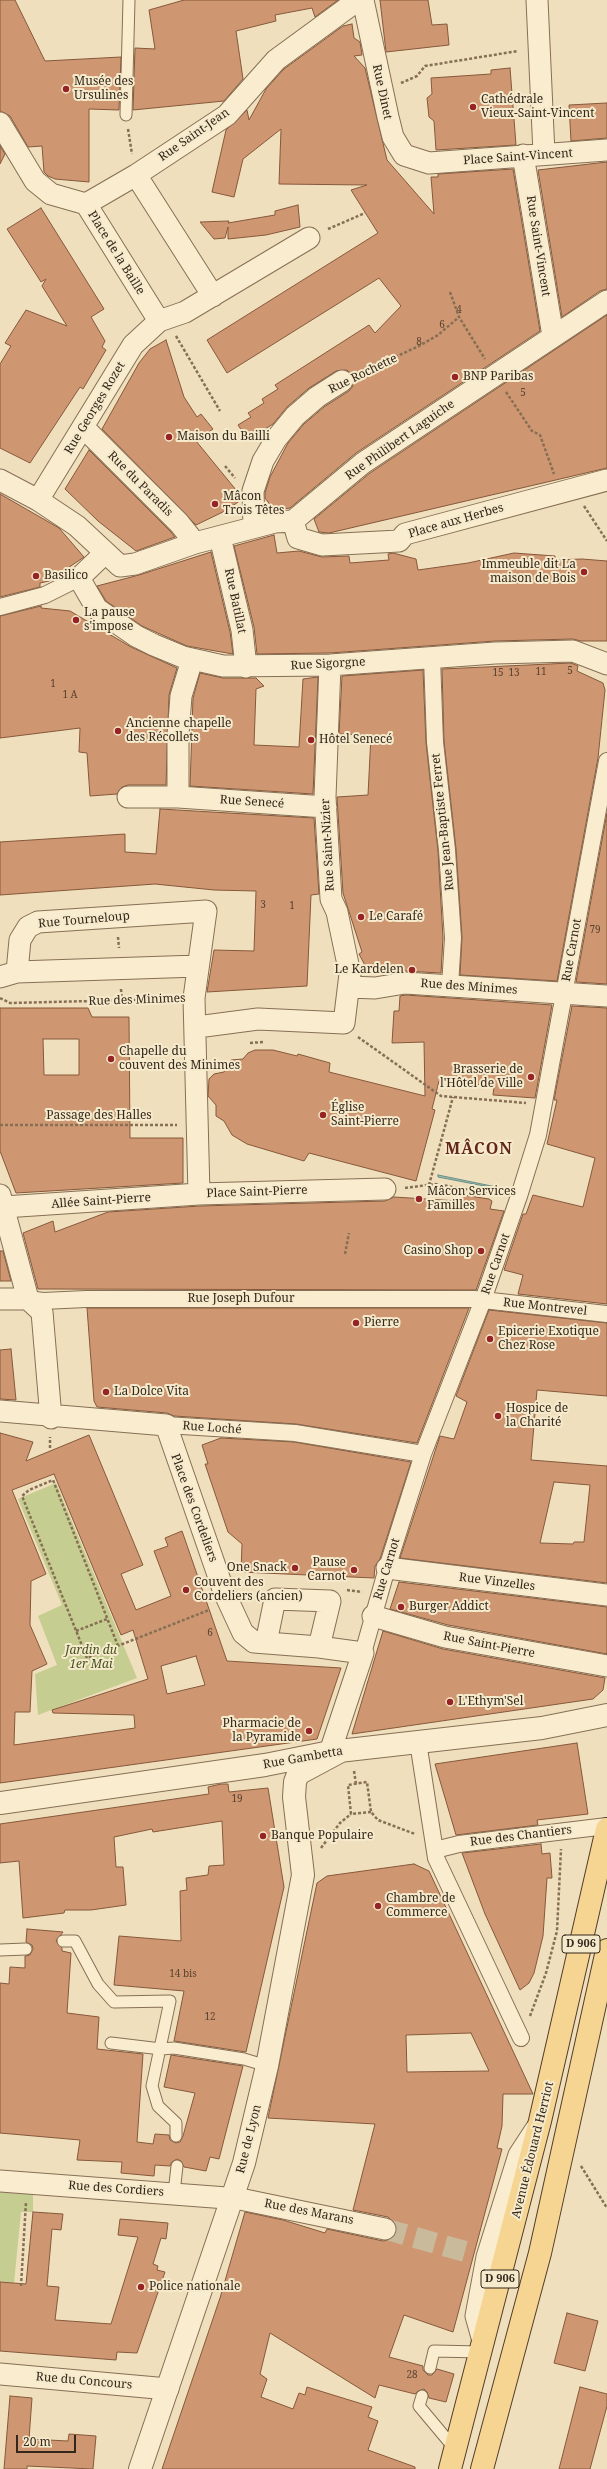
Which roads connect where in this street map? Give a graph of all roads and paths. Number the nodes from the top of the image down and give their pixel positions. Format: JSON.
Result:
{"nodes":[{"id":1,"x":129,"y":0,"type":"edge"},
{"id":2,"x":358,"y":0,"type":"edge"},
{"id":3,"x":363,"y":0,"type":"edge"},
{"id":4,"x":537,"y":0,"type":"edge"},
{"id":5,"x":540,"y":50,"type":"junction"},
{"id":6,"x":395,"y":85,"type":"dead end"},
{"id":7,"x":126,"y":115,"type":"joint"},
{"id":8,"x":0,"y":123,"type":"edge"},
{"id":9,"x":607,"y":150,"type":"edge"},
{"id":10,"x":544,"y":154,"type":"junction"},
{"id":11,"x":523,"y":155,"type":"junction"},
{"id":12,"x":429,"y":163,"type":"joint"},
{"id":13,"x":136,"y":175,"type":"junction"},
{"id":14,"x":86,"y":204,"type":"junction"},
{"id":15,"x":365,"y":213,"type":"dead end"},
{"id":16,"x":309,"y":238,"type":"joint"},
{"id":17,"x":450,"y":292,"type":"dead end"},
{"id":18,"x":213,"y":296,"type":"junction"},
{"id":19,"x":607,"y":301,"type":"edge"},
{"id":20,"x":459,"y":317,"type":"junction"},
{"id":21,"x":163,"y":319,"type":"junction"},
{"id":22,"x":552,"y":336,"type":"junction"},
{"id":23,"x":495,"y":374,"type":"junction"},
{"id":24,"x":342,"y":381,"type":"joint"},
{"id":25,"x":220,"y":412,"type":"dead end"},
{"id":26,"x":83,"y":427,"type":"junction"},
{"id":27,"x":225,"y":466,"type":"dead end"},
{"id":28,"x":0,"y":480,"type":"edge"},
{"id":29,"x":238,"y":480,"type":"dead end"},
{"id":30,"x":607,"y":480,"type":"edge"},
{"id":31,"x":560,"y":492,"type":"junction"},
{"id":32,"x":38,"y":500,"type":"junction"},
{"id":33,"x":293,"y":521,"type":"junction"},
{"id":34,"x":254,"y":527,"type":"junction"},
{"id":35,"x":220,"y":537,"type":"junction"},
{"id":36,"x":607,"y":541,"type":"edge"},
{"id":37,"x":195,"y":543,"type":"junction"},
{"id":38,"x":105,"y":553,"type":"junction"},
{"id":39,"x":79,"y":578,"type":"junction"},
{"id":40,"x":0,"y":607,"type":"edge"},
{"id":41,"x":432,"y":658,"type":"junction"},
{"id":42,"x":192,"y":660,"type":"junction"},
{"id":43,"x":330,"y":664,"type":"junction"},
{"id":44,"x":607,"y":664,"type":"edge"},
{"id":45,"x":246,"y":667,"type":"junction"},
{"id":46,"x":607,"y":761,"type":"edge"},
{"id":47,"x":128,"y":797,"type":"dead end"},
{"id":48,"x":178,"y":797,"type":"junction"},
{"id":49,"x":326,"y":807,"type":"junction"},
{"id":50,"x":198,"y":966,"type":"junction"},
{"id":51,"x":9,"y":974,"type":"edge"},
{"id":52,"x":450,"y":986,"type":"junction"},
{"id":53,"x":349,"y":987,"type":"junction"},
{"id":54,"x":564,"y":994,"type":"junction"},
{"id":55,"x":607,"y":996,"type":"edge"},
{"id":56,"x":0,"y":998,"type":"edge"},
{"id":57,"x":194,"y":998,"type":"junction"},
{"id":58,"x":344,"y":1023,"type":"junction"},
{"id":59,"x":197,"y":1027,"type":"junction"},
{"id":60,"x":453,"y":1097,"type":"junction"},
{"id":61,"x":543,"y":1105,"type":"junction"},
{"id":62,"x":0,"y":1125,"type":"edge"},
{"id":63,"x":198,"y":1125,"type":"junction"},
{"id":64,"x":429,"y":1185,"type":"junction"},
{"id":65,"x":411,"y":1188,"type":"dead end"},
{"id":66,"x":385,"y":1189,"type":"dead end"},
{"id":67,"x":199,"y":1194,"type":"junction"},
{"id":68,"x":519,"y":1198,"type":"junction"},
{"id":69,"x":2,"y":1201,"type":"edge"},
{"id":70,"x":349,"y":1233,"type":"dead end"},
{"id":71,"x":344,"y":1254,"type":"dead end"},
{"id":72,"x":0,"y":1299,"type":"edge"},
{"id":73,"x":28,"y":1299,"type":"junction"},
{"id":74,"x":483,"y":1300,"type":"junction"},
{"id":75,"x":607,"y":1314,"type":"edge"},
{"id":76,"x":0,"y":1411,"type":"edge"},
{"id":77,"x":51,"y":1417,"type":"junction"},
{"id":78,"x":166,"y":1425,"type":"junction"},
{"id":79,"x":423,"y":1454,"type":"junction"},
{"id":80,"x":387,"y":1568,"type":"junction"},
{"id":81,"x":607,"y":1595,"type":"edge"},
{"id":82,"x":226,"y":1598,"type":"junction"},
{"id":83,"x":373,"y":1616,"type":"junction"},
{"id":84,"x":107,"y":1619,"type":"junction"},
{"id":85,"x":76,"y":1631,"type":"junction"},
{"id":86,"x":266,"y":1643,"type":"junction"},
{"id":87,"x":118,"y":1646,"type":"junction"},
{"id":88,"x":319,"y":1647,"type":"junction"},
{"id":89,"x":363,"y":1653,"type":"junction"},
{"id":90,"x":607,"y":1666,"type":"edge"},
{"id":91,"x":607,"y":1714,"type":"edge"},
{"id":92,"x":418,"y":1742,"type":"junction"},
{"id":93,"x":336,"y":1751,"type":"junction"},
{"id":94,"x":265,"y":1765,"type":"junction"},
{"id":95,"x":294,"y":1797,"type":"junction"},
{"id":96,"x":0,"y":1803,"type":"edge"},
{"id":97,"x":371,"y":1812,"type":"junction"},
{"id":98,"x":351,"y":1814,"type":"junction"},
{"id":99,"x":607,"y":1827,"type":"edge"},
{"id":100,"x":557,"y":1830,"type":"junction"},
{"id":101,"x":434,"y":1843,"type":"junction"},
{"id":102,"x":301,"y":1856,"type":"junction"},
{"id":103,"x":63,"y":1941,"type":"dead end"},
{"id":104,"x":26,"y":1949,"type":"dead end"},
{"id":105,"x":0,"y":1950,"type":"edge"},
{"id":106,"x":607,"y":1950,"type":"edge"},
{"id":107,"x":522,"y":2038,"type":"joint"},
{"id":108,"x":111,"y":2043,"type":"dead end"},
{"id":109,"x":161,"y":2049,"type":"junction"},
{"id":110,"x":267,"y":2066,"type":"junction"},
{"id":111,"x":540,"y":2121,"type":"junction"},
{"id":112,"x":176,"y":2136,"type":"dead end"},
{"id":113,"x":177,"y":2166,"type":"dead end"},
{"id":114,"x":0,"y":2181,"type":"edge"},
{"id":115,"x":27,"y":2183,"type":"junction"},
{"id":116,"x":174,"y":2193,"type":"junction"},
{"id":117,"x":232,"y":2198,"type":"junction"},
{"id":118,"x":376,"y":2226,"type":"tunnel mouth"},
{"id":119,"x":21,"y":2286,"type":"dead end"},
{"id":120,"x":482,"y":2346,"type":"junction"},
{"id":121,"x":430,"y":2368,"type":"dead end"},
{"id":122,"x":0,"y":2374,"type":"edge"},
{"id":123,"x":168,"y":2389,"type":"junction"},
{"id":124,"x":422,"y":2396,"type":"dead end"},
{"id":125,"x":452,"y":2459,"type":"edge"},
{"id":126,"x":140,"y":2469,"type":"edge"},
{"id":127,"x":482,"y":2469,"type":"edge"}],
"edges":[{"from":1,"to":7,"type":"lane"},
{"from":2,"to":13,"type":"street","name":"Rue Saint-Jean"},
{"from":3,"to":12,"type":"street","name":"Rue Dinet"},
{"from":4,"to":5,"type":"street"},
{"from":5,"to":6,"type":"path"},
{"from":5,"to":10,"type":"street"},
{"from":7,"to":13,"type":"path"},
{"from":8,"to":14,"type":"street"},
{"from":9,"to":10,"type":"street","name":"Place Saint-Vincent"},
{"from":10,"to":11,"type":"street","name":"Place Saint-Vincent"},
{"from":11,"to":12,"type":"street","name":"Place Saint-Vincent"},
{"from":11,"to":22,"type":"street","name":"Rue Saint-Vincent"},
{"from":13,"to":14,"type":"street","name":"Place de la Baille"},
{"from":13,"to":18,"type":"street"},
{"from":14,"to":21,"type":"street","name":"Place de la Baille"},
{"from":15,"to":16,"type":"path"},
{"from":16,"to":18,"type":"street"},
{"from":17,"to":20,"type":"path"},
{"from":18,"to":21,"type":"street"},
{"from":19,"to":22,"type":"street","name":"Rue Philibert Laguiche"},
{"from":20,"to":23,"type":"path"},
{"from":20,"to":24,"type":"path","name":"Rue Rochette"},
{"from":21,"to":25,"type":"path"},
{"from":21,"to":26,"type":"street","name":"Rue Georges Rozet"},
{"from":22,"to":23,"type":"street","name":"Rue Philibert Laguiche"},
{"from":23,"to":31,"type":"path"},
{"from":23,"to":33,"type":"street","name":"Rue Philibert Laguiche"},
{"from":24,"to":34,"type":"street","name":"Rue Rochette"},
{"from":26,"to":32,"type":"street","name":"Rue Georges Rozet"},
{"from":26,"to":37,"type":"street","name":"Rue du Paradis"},
{"from":27,"to":29,"type":"path"},
{"from":28,"to":32,"type":"street"},
{"from":30,"to":31,"type":"street","name":"Place aux Herbes"},
{"from":31,"to":33,"type":"street","name":"Place aux Herbes"},
{"from":31,"to":36,"type":"path"},
{"from":32,"to":38,"type":"street"},
{"from":33,"to":34,"type":"street"},
{"from":34,"to":35,"type":"street"},
{"from":35,"to":37,"type":"street"},
{"from":35,"to":45,"type":"street","name":"Rue Batillat"},
{"from":37,"to":38,"type":"street"},
{"from":38,"to":39,"type":"street"},
{"from":39,"to":40,"type":"street"},
{"from":39,"to":42,"type":"street","name":"Rue Sigorgne"},
{"from":41,"to":43,"type":"street","name":"Rue Sigorgne"},
{"from":41,"to":44,"type":"street","name":"Rue Sigorgne"},
{"from":41,"to":52,"type":"street","name":"Rue Jean-Baptiste Ferret"},
{"from":42,"to":45,"type":"street","name":"Rue Sigorgne"},
{"from":42,"to":48,"type":"street"},
{"from":43,"to":45,"type":"street","name":"Rue Sigorgne"},
{"from":43,"to":49,"type":"street","name":"Rue Saint-Nizier"},
{"from":46,"to":54,"type":"street","name":"Rue Carnot"},
{"from":47,"to":48,"type":"street","name":"Rue Senecé"},
{"from":48,"to":49,"type":"street","name":"Rue Senecé"},
{"from":49,"to":53,"type":"street","name":"Rue Saint-Nizier"},
{"from":50,"to":51,"type":"street"},
{"from":50,"to":51,"type":"street","name":"Rue Tourneloup"},
{"from":50,"to":57,"type":"street"},
{"from":52,"to":53,"type":"street","name":"Rue des Minimes"},
{"from":52,"to":54,"type":"street","name":"Rue des Minimes"},
{"from":53,"to":58,"type":"street","name":"Rue Saint-Nizier"},
{"from":54,"to":55,"type":"street","name":"Rue des Minimes"},
{"from":54,"to":61,"type":"street","name":"Rue Carnot"},
{"from":56,"to":57,"type":"path","name":"Rue des Minimes"},
{"from":57,"to":59,"type":"street","name":"Rue des Minimes"},
{"from":58,"to":59,"type":"street"},
{"from":58,"to":60,"type":"path"},
{"from":59,"to":63,"type":"street","name":"Place Saint-Pierre"},
{"from":60,"to":61,"type":"path"},
{"from":60,"to":64,"type":"path"},
{"from":61,"to":68,"type":"street","name":"Rue Carnot"},
{"from":62,"to":63,"type":"path","name":"Passage des Halles"},
{"from":63,"to":67,"type":"street","name":"Place Saint-Pierre"},
{"from":64,"to":65,"type":"path"},
{"from":64,"to":68,"type":"path"},
{"from":66,"to":67,"type":"street","name":"Place Saint-Pierre"},
{"from":67,"to":69,"type":"street","name":"Allée Saint-Pierre"},
{"from":68,"to":74,"type":"street","name":"Rue Carnot"},
{"from":69,"to":73,"type":"street"},
{"from":70,"to":71,"type":"path"},
{"from":72,"to":73,"type":"street","name":"Rue Joseph Dufour"},
{"from":73,"to":74,"type":"street","name":"Rue Joseph Dufour"},
{"from":73,"to":77,"type":"street"},
{"from":74,"to":75,"type":"street","name":"Rue Montrevel"},
{"from":74,"to":79,"type":"street","name":"Rue Carnot"},
{"from":76,"to":77,"type":"street","name":"Rue Loché"},
{"from":77,"to":78,"type":"street","name":"Rue Loché"},
{"from":78,"to":79,"type":"street","name":"Rue Loché"},
{"from":78,"to":82,"type":"street","name":"Place des Cordeliers"},
{"from":79,"to":80,"type":"street","name":"Rue Carnot"},
{"from":80,"to":81,"type":"street","name":"Rue Vinzelles"},
{"from":80,"to":83,"type":"street","name":"Rue Carnot"},
{"from":82,"to":86,"type":"street","name":"Place des Cordeliers"},
{"from":82,"to":87,"type":"path"},
{"from":83,"to":89,"type":"street","name":"Rue Carnot"},
{"from":83,"to":90,"type":"street","name":"Rue Saint-Pierre"},
{"from":84,"to":85,"type":"path"},
{"from":84,"to":85,"type":"path"},
{"from":84,"to":87,"type":"path"},
{"from":85,"to":87,"type":"path"},
{"from":86,"to":88,"type":"street","name":"Place des Cordeliers"},
{"from":86,"to":88,"type":"street"},
{"from":88,"to":89,"type":"street","name":"Place des Cordeliers"},
{"from":89,"to":93,"type":"street","name":"Rue Carnot"},
{"from":91,"to":92,"type":"street","name":"Rue Gambetta"},
{"from":92,"to":93,"type":"street","name":"Rue Gambetta"},
{"from":92,"to":101,"type":"street"},
{"from":93,"to":94,"type":"street","name":"Rue Gambetta"},
{"from":93,"to":95,"type":"street","name":"Rue de Lyon"},
{"from":94,"to":95,"type":"street","name":"Rue de Lyon"},
{"from":94,"to":96,"type":"street","name":"Rue Gambetta"},
{"from":95,"to":102,"type":"street","name":"Rue de Lyon"},
{"from":97,"to":98,"type":"path"},
{"from":97,"to":98,"type":"path"},
{"from":97,"to":101,"type":"path"},
{"from":98,"to":102,"type":"path"},
{"from":99,"to":100,"type":"street","name":"Rue des Chantiers"},
{"from":99,"to":111,"type":"main road","name":"Avenue Édouard Herriot","number":"D 906"},
{"from":100,"to":101,"type":"street","name":"Rue des Chantiers"},
{"from":100,"to":107,"type":"path"},
{"from":101,"to":107,"type":"street"},
{"from":102,"to":110,"type":"street","name":"Rue de Lyon"},
{"from":103,"to":109,"type":"lane"},
{"from":104,"to":105,"type":"lane"},
{"from":106,"to":127,"type":"main road","number":"D 906"},
{"from":108,"to":109,"type":"lane"},
{"from":109,"to":110,"type":"lane"},
{"from":109,"to":112,"type":"lane"},
{"from":110,"to":117,"type":"street","name":"Rue de Lyon"},
{"from":111,"to":120,"type":"main road","name":"Avenue Édouard Herriot","number":"D 906"},
{"from":111,"to":120,"type":"street"},
{"from":113,"to":116,"type":"lane"},
{"from":114,"to":115,"type":"street","name":"Rue des Cordiers"},
{"from":115,"to":116,"type":"street","name":"Rue des Cordiers"},
{"from":115,"to":119,"type":"path"},
{"from":116,"to":117,"type":"street","name":"Rue des Cordiers"},
{"from":117,"to":118,"type":"street","name":"Rue des Marans"},
{"from":117,"to":123,"type":"street","name":"Rue de Lyon"},
{"from":120,"to":121,"type":"lane"},
{"from":120,"to":125,"type":"main road","name":"Avenue Édouard Herriot","number":"D 906"},
{"from":122,"to":123,"type":"street","name":"Rue du Concours"},
{"from":123,"to":126,"type":"street","name":"Rue de Lyon"},
{"from":124,"to":125,"type":"lane"}]}
